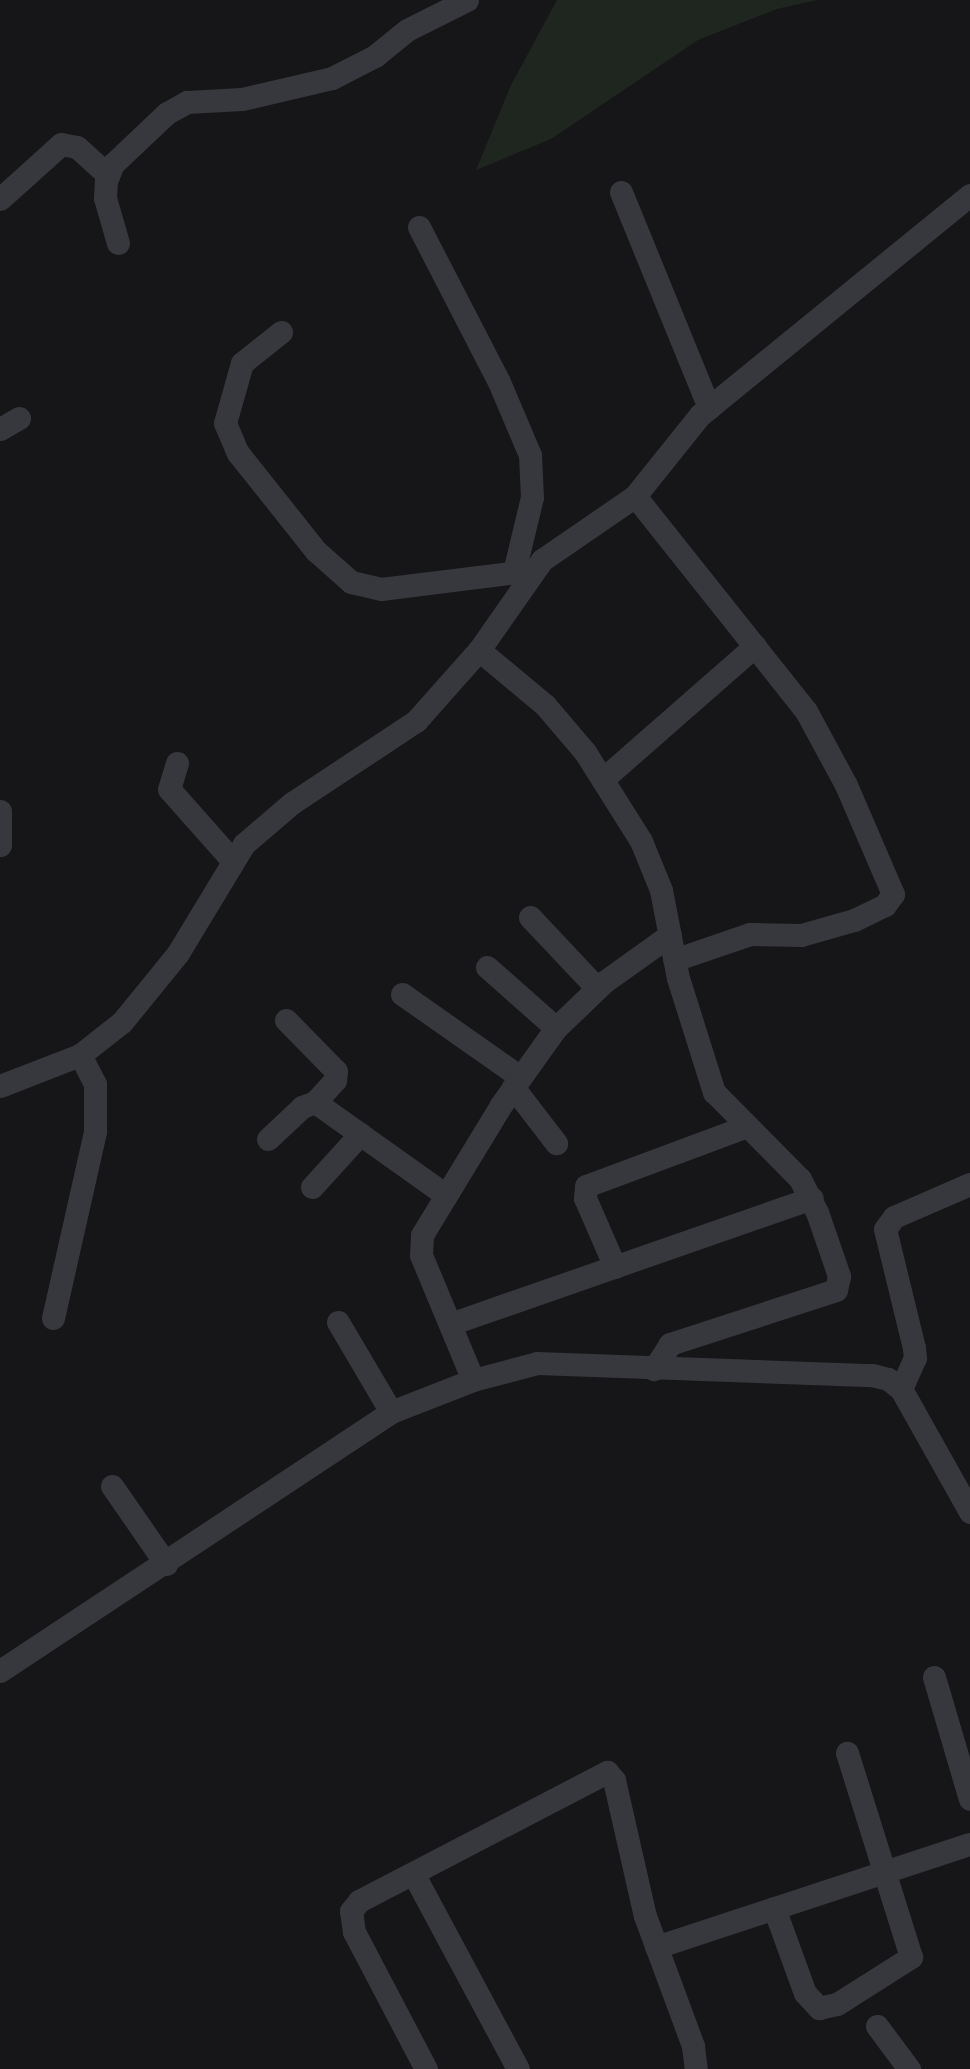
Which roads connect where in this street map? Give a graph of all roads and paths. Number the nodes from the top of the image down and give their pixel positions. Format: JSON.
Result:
{"nodes":[{"id":1,"x":467,"y":0,"type":"edge"},
{"id":2,"x":436,"y":6,"type":"edge"},
{"id":3,"x":108,"y":175,"type":"junction"},
{"id":4,"x":621,"y":192,"type":"dead end"},
{"id":5,"x":970,"y":195,"type":"edge"},
{"id":6,"x":0,"y":199,"type":"edge"},
{"id":7,"x":419,"y":227,"type":"dead end"},
{"id":8,"x":118,"y":243,"type":"dead end"},
{"id":9,"x":281,"y":332,"type":"dead end"},
{"id":10,"x":709,"y":408,"type":"junction"},
{"id":11,"x":635,"y":496,"type":"junction"},
{"id":12,"x":524,"y":571,"type":"junction"},
{"id":13,"x":755,"y":646,"type":"junction"},
{"id":14,"x":479,"y":650,"type":"junction"},
{"id":15,"x":177,"y":763,"type":"dead end"},
{"id":16,"x":603,"y":779,"type":"junction"},
{"id":17,"x":0,"y":811,"type":"edge"},
{"id":18,"x":0,"y":845,"type":"edge"},
{"id":19,"x":232,"y":860,"type":"junction"},
{"id":20,"x":530,"y":917,"type":"dead end"},
{"id":21,"x":670,"y":935,"type":"junction"},
{"id":22,"x":674,"y":960,"type":"junction"},
{"id":23,"x":487,"y":967,"type":"dead end"},
{"id":24,"x":597,"y":988,"type":"junction"},
{"id":25,"x":402,"y":994,"type":"dead end"},
{"id":26,"x":286,"y":1020,"type":"dead end"},
{"id":27,"x":556,"y":1028,"type":"junction"},
{"id":28,"x":80,"y":1055,"type":"junction"},
{"id":29,"x":517,"y":1082,"type":"junction"},
{"id":30,"x":0,"y":1086,"type":"edge"},
{"id":31,"x":315,"y":1102,"type":"junction"},
{"id":32,"x":747,"y":1126,"type":"junction"},
{"id":33,"x":360,"y":1134,"type":"junction"},
{"id":34,"x":268,"y":1139,"type":"dead end"},
{"id":35,"x":556,"y":1143,"type":"dead end"},
{"id":36,"x":970,"y":1184,"type":"edge"},
{"id":37,"x":312,"y":1187,"type":"dead end"},
{"id":38,"x":446,"y":1195,"type":"junction"},
{"id":39,"x":812,"y":1198,"type":"junction"},
{"id":40,"x":615,"y":1267,"type":"junction"},
{"id":41,"x":52,"y":1318,"type":"dead end"},
{"id":42,"x":338,"y":1322,"type":"dead end"},
{"id":43,"x":450,"y":1324,"type":"junction"},
{"id":44,"x":654,"y":1369,"type":"junction"},
{"id":45,"x":473,"y":1380,"type":"junction"},
{"id":46,"x":901,"y":1389,"type":"junction"},
{"id":47,"x":391,"y":1412,"type":"junction"},
{"id":48,"x":112,"y":1486,"type":"dead end"},
{"id":49,"x":970,"y":1512,"type":"edge"},
{"id":50,"x":166,"y":1564,"type":"junction"},
{"id":51,"x":0,"y":1671,"type":"edge"},
{"id":52,"x":934,"y":1678,"type":"dead end"},
{"id":53,"x":847,"y":1753,"type":"dead end"},
{"id":54,"x":970,"y":1799,"type":"edge"},
{"id":55,"x":970,"y":1844,"type":"edge"},
{"id":56,"x":885,"y":1872,"type":"junction"},
{"id":57,"x":414,"y":1875,"type":"junction"},
{"id":58,"x":774,"y":1908,"type":"junction"},
{"id":59,"x":656,"y":1947,"type":"junction"},
{"id":60,"x":877,"y":2026,"type":"dead end"},
{"id":61,"x":426,"y":2069,"type":"edge"},
{"id":62,"x":518,"y":2069,"type":"edge"},
{"id":63,"x":696,"y":2069,"type":"edge"},
{"id":64,"x":909,"y":2069,"type":"edge"}],
"edges":[{"from":1,"to":2,"type":"street"},
{"from":2,"to":3,"type":"street"},
{"from":3,"to":6,"type":"street"},
{"from":3,"to":8,"type":"street"},
{"from":4,"to":10,"type":"street"},
{"from":5,"to":10,"type":"street"},
{"from":7,"to":12,"type":"street"},
{"from":9,"to":12,"type":"street"},
{"from":10,"to":11,"type":"street"},
{"from":11,"to":12,"type":"street"},
{"from":11,"to":13,"type":"street"},
{"from":12,"to":14,"type":"street"},
{"from":13,"to":16,"type":"street"},
{"from":13,"to":22,"type":"street"},
{"from":14,"to":16,"type":"street"},
{"from":14,"to":19,"type":"street"},
{"from":15,"to":19,"type":"street"},
{"from":16,"to":21,"type":"street"},
{"from":17,"to":18,"type":"street"},
{"from":19,"to":28,"type":"street"},
{"from":20,"to":24,"type":"street"},
{"from":21,"to":22,"type":"street"},
{"from":21,"to":24,"type":"street"},
{"from":22,"to":32,"type":"street"},
{"from":23,"to":27,"type":"street"},
{"from":24,"to":27,"type":"street"},
{"from":25,"to":29,"type":"street"},
{"from":26,"to":31,"type":"street"},
{"from":27,"to":29,"type":"street"},
{"from":28,"to":30,"type":"street"},
{"from":28,"to":41,"type":"street"},
{"from":29,"to":35,"type":"street"},
{"from":29,"to":38,"type":"street"},
{"from":31,"to":33,"type":"street"},
{"from":31,"to":34,"type":"street"},
{"from":32,"to":39,"type":"street"},
{"from":32,"to":40,"type":"street"},
{"from":33,"to":37,"type":"street"},
{"from":33,"to":38,"type":"street"},
{"from":36,"to":46,"type":"street"},
{"from":38,"to":43,"type":"street"},
{"from":39,"to":40,"type":"street"},
{"from":39,"to":44,"type":"street"},
{"from":40,"to":43,"type":"street"},
{"from":42,"to":47,"type":"street"},
{"from":43,"to":45,"type":"street"},
{"from":44,"to":45,"type":"street"},
{"from":44,"to":46,"type":"street"},
{"from":45,"to":47,"type":"street"},
{"from":46,"to":49,"type":"street"},
{"from":47,"to":50,"type":"street"},
{"from":48,"to":50,"type":"street"},
{"from":50,"to":51,"type":"street"},
{"from":52,"to":54,"type":"street"},
{"from":53,"to":56,"type":"street"},
{"from":55,"to":56,"type":"street"},
{"from":56,"to":58,"type":"street"},
{"from":56,"to":58,"type":"street"},
{"from":57,"to":59,"type":"street"},
{"from":57,"to":61,"type":"street"},
{"from":57,"to":62,"type":"street"},
{"from":58,"to":59,"type":"street"},
{"from":59,"to":63,"type":"street"},
{"from":60,"to":64,"type":"street"}]}
